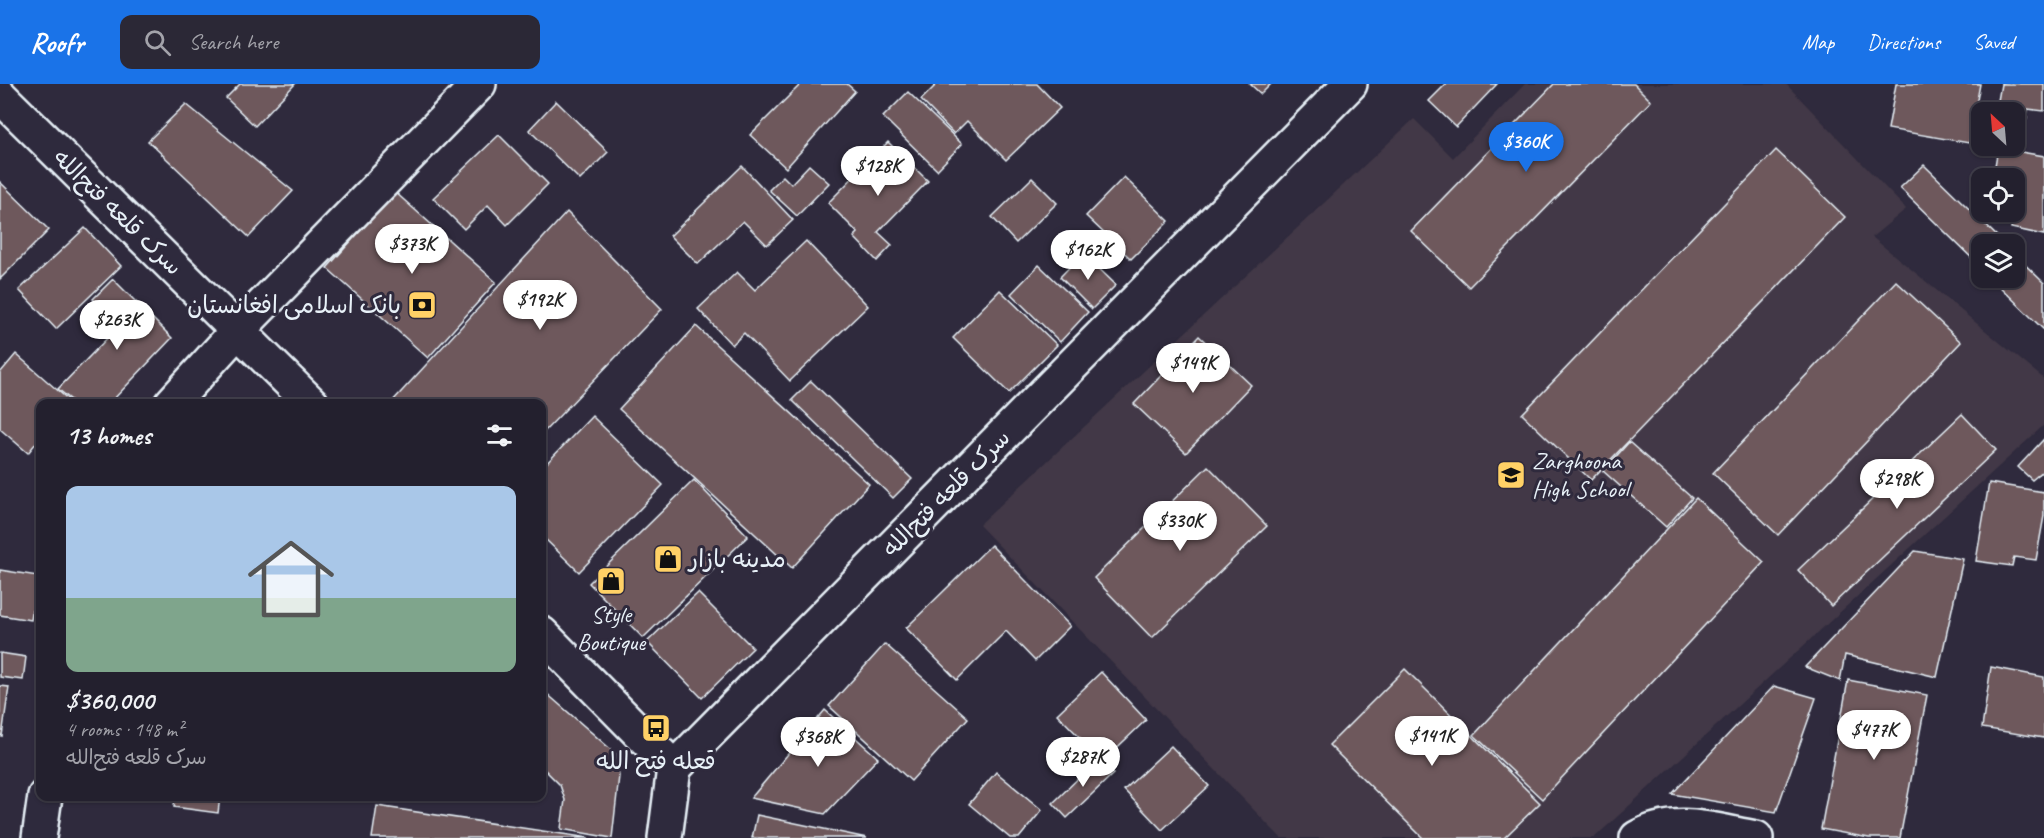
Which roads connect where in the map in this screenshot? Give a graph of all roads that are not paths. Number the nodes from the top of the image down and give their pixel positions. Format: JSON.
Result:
{"nodes":[{"id":1,"x":479,"y":84,"type":"edge"},
{"id":2,"x":1350,"y":84,"type":"edge"},
{"id":3,"x":0,"y":96,"type":"edge"},
{"id":4,"x":238,"y":329,"type":"junction"},
{"id":5,"x":175,"y":399,"type":"edge"},
{"id":6,"x":307,"y":399,"type":"edge"},
{"id":7,"x":546,"y":638,"type":"edge"},
{"id":8,"x":674,"y":768,"type":"junction"},
{"id":9,"x":44,"y":801,"type":"edge"},
{"id":10,"x":39,"y":838,"type":"edge"},
{"id":11,"x":665,"y":838,"type":"edge"},
{"id":12,"x":1637,"y":838,"type":"edge"},
{"id":13,"x":1756,"y":838,"type":"edge"}],
"edges":[{"from":1,"to":4,"type":"main road"},
{"from":2,"to":8,"type":"main road","name":"سرک قلعه فتح‌الله"},
{"from":3,"to":4,"type":"main road","name":"سرک قلعه فتح‌الله"},
{"from":4,"to":5,"type":"main road"},
{"from":4,"to":6,"type":"main road","name":"سرک قلعه فتح‌الله"},
{"from":7,"to":8,"type":"main road"},
{"from":8,"to":11,"type":"main road"},
{"from":9,"to":10,"type":"main road"},
{"from":12,"to":13,"type":"main road"}]}
